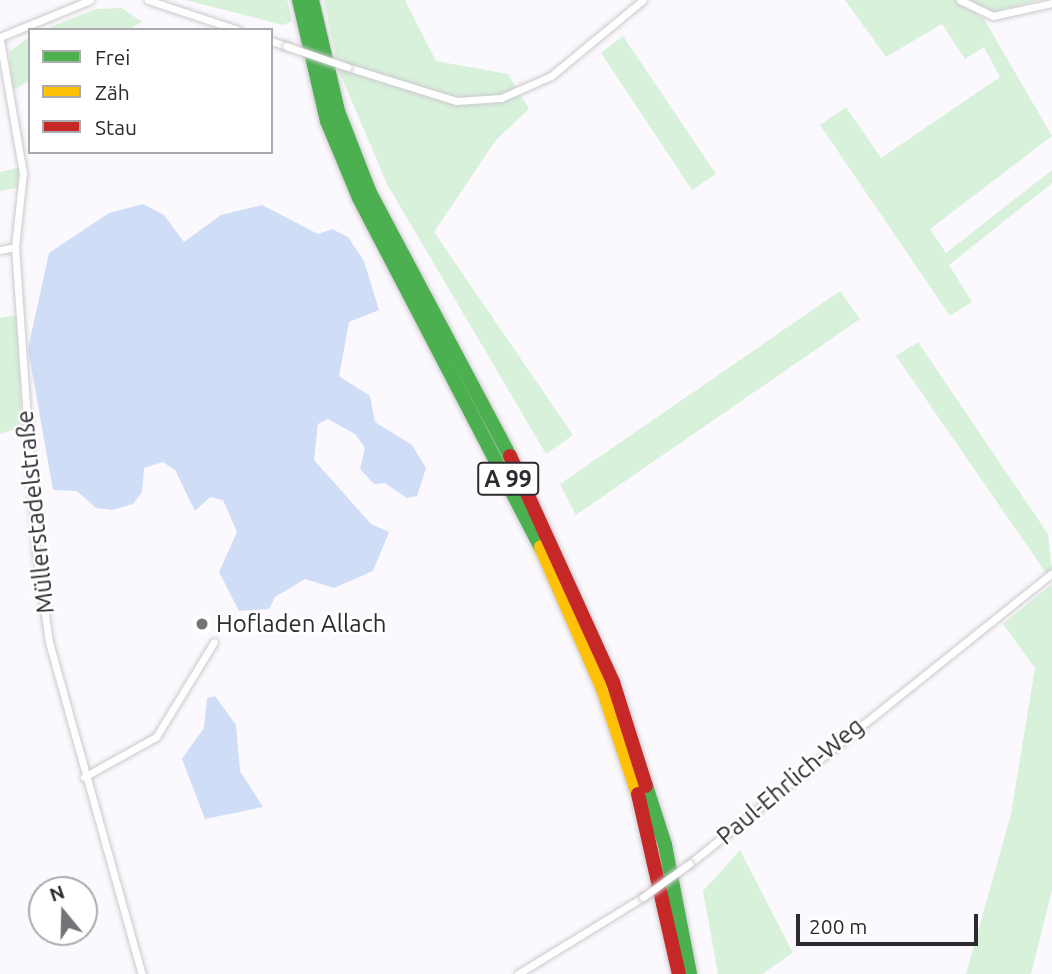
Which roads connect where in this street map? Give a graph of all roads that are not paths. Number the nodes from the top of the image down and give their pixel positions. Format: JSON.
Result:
{"nodes":[{"id":1,"x":90,"y":0,"type":"edge"},
{"id":2,"x":148,"y":0,"type":"edge"},
{"id":3,"x":299,"y":0,"type":"edge"},
{"id":4,"x":313,"y":0,"type":"edge"},
{"id":5,"x":643,"y":0,"type":"edge"},
{"id":6,"x":960,"y":0,"type":"edge"},
{"id":7,"x":1052,"y":3,"type":"edge"},
{"id":8,"x":232,"y":28,"type":"edge"},
{"id":9,"x":0,"y":38,"type":"edge"},
{"id":10,"x":273,"y":42,"type":"edge"},
{"id":11,"x":15,"y":247,"type":"junction"},
{"id":12,"x":0,"y":250,"type":"edge"},
{"id":13,"x":1052,"y":573,"type":"edge"},
{"id":14,"x":214,"y":642,"type":"dead end"},
{"id":15,"x":84,"y":777,"type":"junction"},
{"id":16,"x":142,"y":974,"type":"edge"},
{"id":17,"x":518,"y":974,"type":"edge"},
{"id":18,"x":680,"y":974,"type":"edge"},
{"id":19,"x":690,"y":974,"type":"edge"}],
"edges":[{"from":1,"to":9,"type":"street"},
{"from":2,"to":8,"type":"street"},
{"from":3,"to":18,"type":"highway","number":"A 99"},
{"from":4,"to":19,"type":"highway","number":"A 99"},
{"from":5,"to":10,"type":"street","bridge":true},
{"from":6,"to":7,"type":"street"},
{"from":9,"to":11,"type":"street","name":"Müllerstadelstraße"},
{"from":11,"to":12,"type":"street"},
{"from":11,"to":15,"type":"street","name":"Müllerstadelstraße"},
{"from":13,"to":17,"type":"street","name":"Paul-Ehrlich-Weg","bridge":true},
{"from":14,"to":15,"type":"street"},
{"from":15,"to":16,"type":"street","name":"Müllerstadelstraße"}]}
